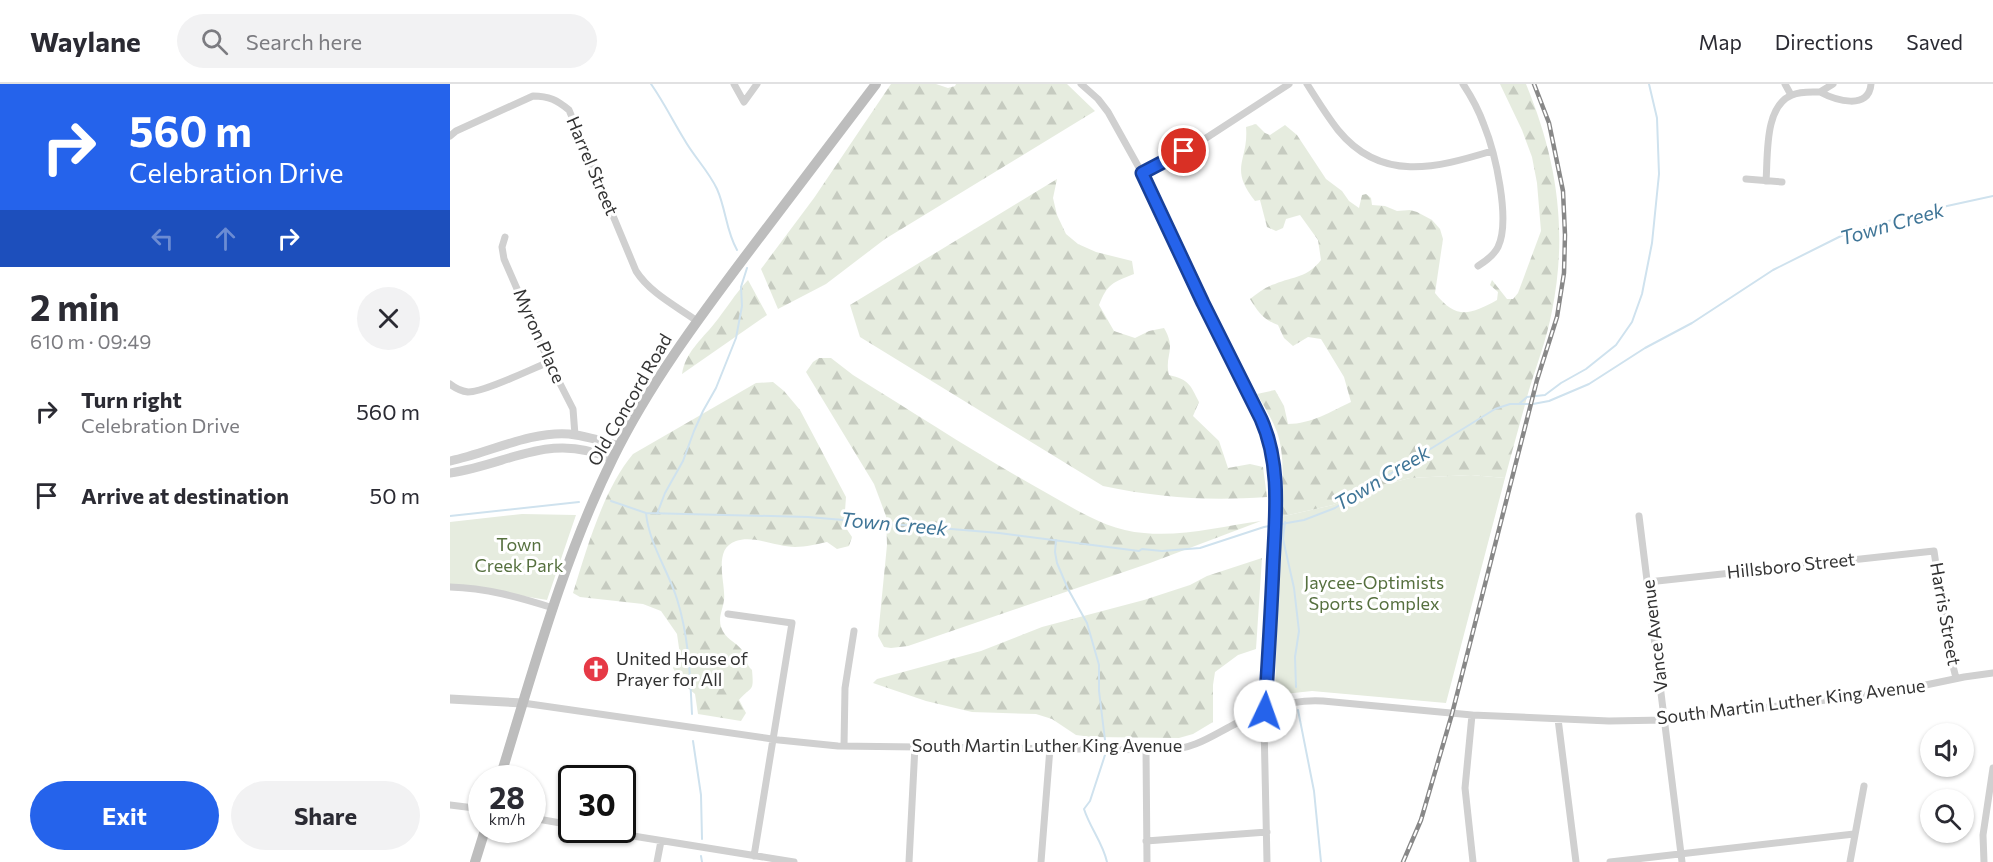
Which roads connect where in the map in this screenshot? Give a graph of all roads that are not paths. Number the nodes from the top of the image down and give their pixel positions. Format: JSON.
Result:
{"nodes":[{"id":1,"x":734,"y":84,"type":"edge"},
{"id":2,"x":757,"y":84,"type":"edge"},
{"id":3,"x":876,"y":84,"type":"edge"},
{"id":4,"x":1081,"y":84,"type":"edge"},
{"id":5,"x":1289,"y":84,"type":"edge"},
{"id":6,"x":1307,"y":84,"type":"edge"},
{"id":7,"x":1463,"y":84,"type":"edge"},
{"id":8,"x":1785,"y":84,"type":"edge"},
{"id":9,"x":1833,"y":84,"type":"edge"},
{"id":10,"x":1871,"y":84,"type":"edge"},
{"id":11,"x":1820,"y":92,"type":"junction"},
{"id":12,"x":1791,"y":95,"type":"junction"},
{"id":13,"x":450,"y":136,"type":"edge"},
{"id":14,"x":1492,"y":151,"type":"junction"},
{"id":15,"x":1142,"y":173,"type":"junction"},
{"id":16,"x":1746,"y":179,"type":"dead end"},
{"id":17,"x":1766,"y":181,"type":"junction"},
{"id":18,"x":1782,"y":182,"type":"dead end"},
{"id":19,"x":505,"y":237,"type":"dead end"},
{"id":20,"x":1478,"y":266,"type":"dead end"},
{"id":21,"x":697,"y":321,"type":"junction"},
{"id":22,"x":549,"y":362,"type":"junction"},
{"id":23,"x":450,"y":384,"type":"edge"},
{"id":24,"x":575,"y":435,"type":"junction"},
{"id":25,"x":619,"y":446,"type":"junction"},
{"id":26,"x":515,"y":456,"type":"junction"},
{"id":27,"x":612,"y":459,"type":"junction"},
{"id":28,"x":450,"y":460,"type":"edge"},
{"id":29,"x":450,"y":472,"type":"edge"},
{"id":30,"x":1640,"y":516,"type":"dead end"},
{"id":31,"x":1934,"y":550,"type":"joint"},
{"id":32,"x":1648,"y":582,"type":"junction"},
{"id":33,"x":450,"y":587,"type":"edge"},
{"id":34,"x":553,"y":608,"type":"junction"},
{"id":35,"x":728,"y":614,"type":"dead end"},
{"id":36,"x":854,"y":631,"type":"dead end"},
{"id":37,"x":1993,"y":673,"type":"edge"},
{"id":38,"x":1956,"y":678,"type":"junction"},
{"id":39,"x":450,"y":699,"type":"edge"},
{"id":40,"x":523,"y":703,"type":"junction"},
{"id":41,"x":1265,"y":711,"type":"junction"},
{"id":42,"x":1472,"y":715,"type":"junction"},
{"id":43,"x":1558,"y":719,"type":"junction"},
{"id":44,"x":1665,"y":720,"type":"junction"},
{"id":45,"x":772,"y":739,"type":"junction"},
{"id":46,"x":844,"y":746,"type":"junction"},
{"id":47,"x":915,"y":746,"type":"junction"},
{"id":48,"x":1050,"y":748,"type":"junction"},
{"id":49,"x":1146,"y":749,"type":"junction"},
{"id":50,"x":505,"y":765,"type":"edge"},
{"id":51,"x":1993,"y":768,"type":"edge"},
{"id":52,"x":1864,"y":786,"type":"dead end"},
{"id":53,"x":450,"y":805,"type":"edge"},
{"id":54,"x":468,"y":807,"type":"edge"},
{"id":55,"x":1267,"y":832,"type":"junction"},
{"id":56,"x":1854,"y":834,"type":"junction"},
{"id":57,"x":636,"y":837,"type":"edge"},
{"id":58,"x":661,"y":841,"type":"junction"},
{"id":59,"x":1146,"y":841,"type":"junction"},
{"id":60,"x":481,"y":843,"type":"edge"},
{"id":61,"x":754,"y":856,"type":"junction"},
{"id":62,"x":1681,"y":858,"type":"edge"},
{"id":63,"x":475,"y":862,"type":"edge"},
{"id":64,"x":657,"y":862,"type":"edge"},
{"id":65,"x":794,"y":862,"type":"edge"},
{"id":66,"x":909,"y":862,"type":"edge"},
{"id":67,"x":1041,"y":862,"type":"edge"},
{"id":68,"x":1147,"y":862,"type":"edge"},
{"id":69,"x":1267,"y":862,"type":"edge"},
{"id":70,"x":1473,"y":862,"type":"edge"},
{"id":71,"x":1576,"y":862,"type":"edge"},
{"id":72,"x":1610,"y":862,"type":"edge"},
{"id":73,"x":1851,"y":862,"type":"edge"},
{"id":74,"x":1984,"y":862,"type":"edge"}],
"edges":[{"from":1,"to":2,"type":"street"},
{"from":3,"to":21,"type":"main road","name":"Old Concord Road"},
{"from":4,"to":15,"type":"street"},
{"from":5,"to":15,"type":"street"},
{"from":6,"to":14,"type":"street"},
{"from":7,"to":14,"type":"street"},
{"from":8,"to":12,"type":"street"},
{"from":9,"to":11,"type":"street"},
{"from":10,"to":11,"type":"street"},
{"from":11,"to":12,"type":"street"},
{"from":12,"to":17,"type":"street"},
{"from":13,"to":21,"type":"street","name":"Harrel Street"},
{"from":14,"to":20,"type":"street"},
{"from":15,"to":41,"type":"street"},
{"from":16,"to":17,"type":"street"},
{"from":17,"to":18,"type":"street"},
{"from":19,"to":22,"type":"street","name":"Myron Place"},
{"from":21,"to":25,"type":"main road","name":"Old Concord Road"},
{"from":22,"to":23,"type":"street"},
{"from":22,"to":24,"type":"street","name":"Myron Place"},
{"from":24,"to":25,"type":"street"},
{"from":24,"to":26,"type":"street"},
{"from":24,"to":28,"type":"street"},
{"from":25,"to":27,"type":"main road","name":"Old Concord Road"},
{"from":26,"to":27,"type":"street"},
{"from":26,"to":29,"type":"street"},
{"from":27,"to":34,"type":"main road","name":"Old Concord Road"},
{"from":30,"to":32,"type":"street","name":"Vance Avenue"},
{"from":31,"to":32,"type":"street","name":"Hillsboro Street"},
{"from":31,"to":38,"type":"street","name":"Harris Street"},
{"from":32,"to":44,"type":"street","name":"Vance Avenue"},
{"from":33,"to":34,"type":"street"},
{"from":34,"to":40,"type":"main road","name":"Old Concord Road"},
{"from":35,"to":45,"type":"street"},
{"from":36,"to":46,"type":"street"},
{"from":37,"to":38,"type":"street","name":"South Martin Luther King Avenue"},
{"from":38,"to":44,"type":"street","name":"South Martin Luther King Avenue"},
{"from":39,"to":40,"type":"street","name":"South Martin Luther King Avenue"},
{"from":40,"to":45,"type":"street","name":"South Martin Luther King Avenue"},
{"from":40,"to":50,"type":"main road","name":"Old Concord Road"},
{"from":41,"to":42,"type":"street","name":"South Martin Luther King Avenue"},
{"from":41,"to":49,"type":"street","name":"South Martin Luther King Avenue"},
{"from":41,"to":55,"type":"street"},
{"from":42,"to":43,"type":"street","name":"South Martin Luther King Avenue"},
{"from":42,"to":70,"type":"street"},
{"from":43,"to":44,"type":"street","name":"South Martin Luther King Avenue"},
{"from":43,"to":71,"type":"street"},
{"from":44,"to":62,"type":"street","name":"Vance Avenue"},
{"from":45,"to":46,"type":"street","name":"South Martin Luther King Avenue"},
{"from":45,"to":61,"type":"street"},
{"from":46,"to":47,"type":"street","name":"South Martin Luther King Avenue"},
{"from":47,"to":48,"type":"street","name":"South Martin Luther King Avenue"},
{"from":47,"to":66,"type":"street"},
{"from":48,"to":49,"type":"street","name":"South Martin Luther King Avenue"},
{"from":48,"to":67,"type":"street"},
{"from":49,"to":59,"type":"street"},
{"from":51,"to":74,"type":"street"},
{"from":52,"to":56,"type":"street"},
{"from":53,"to":54,"type":"street"},
{"from":55,"to":59,"type":"street"},
{"from":55,"to":69,"type":"street"},
{"from":56,"to":62,"type":"street"},
{"from":56,"to":73,"type":"street"},
{"from":57,"to":58,"type":"street"},
{"from":58,"to":61,"type":"street"},
{"from":58,"to":64,"type":"street"},
{"from":59,"to":68,"type":"street"},
{"from":60,"to":63,"type":"main road"},
{"from":61,"to":65,"type":"street"},
{"from":62,"to":72,"type":"street"}]}
